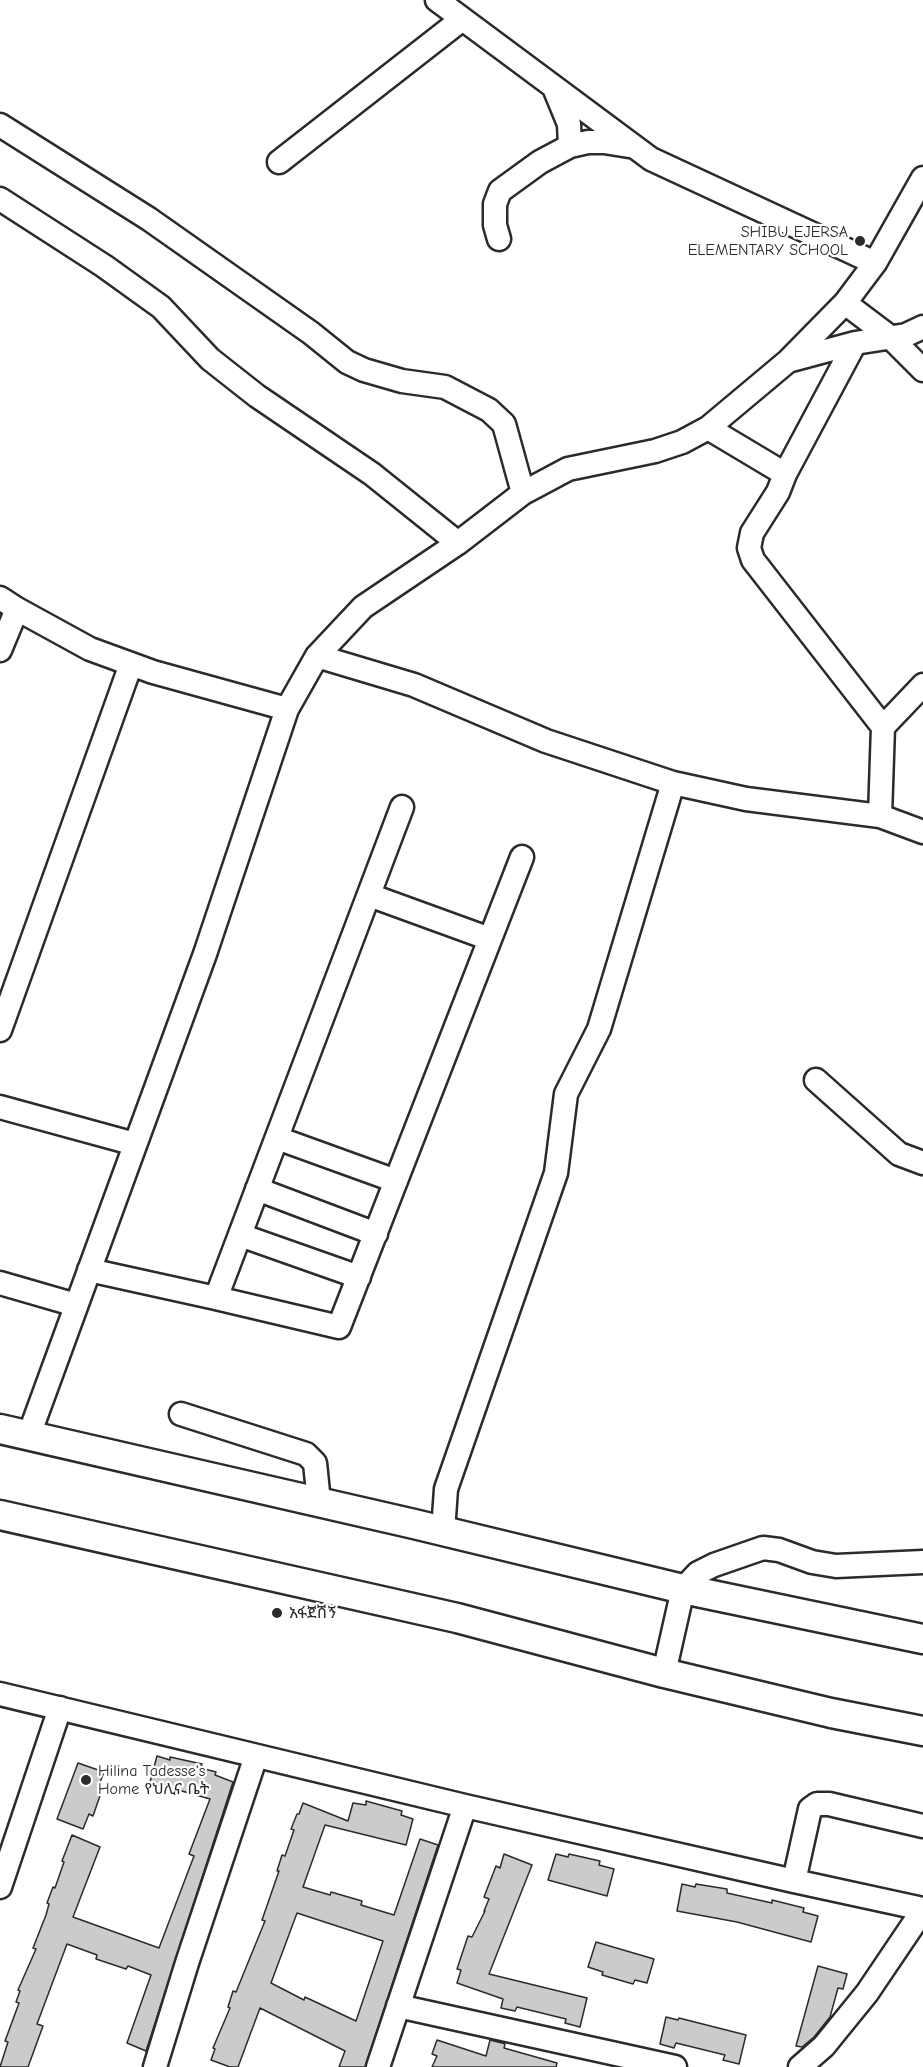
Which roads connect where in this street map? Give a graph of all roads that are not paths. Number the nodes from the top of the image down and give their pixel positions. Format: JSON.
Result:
{"nodes":[{"id":1,"x":437,"y":0,"type":"edge"},
{"id":2,"x":461,"y":20,"type":"junction"},
{"id":3,"x":554,"y":89,"type":"junction"},
{"id":4,"x":0,"y":125,"type":"edge"},
{"id":5,"x":570,"y":146,"type":"junction"},
{"id":6,"x":633,"y":147,"type":"junction"},
{"id":7,"x":279,"y":162,"type":"dead end"},
{"id":8,"x":923,"y":178,"type":"edge"},
{"id":9,"x":0,"y":199,"type":"edge"},
{"id":10,"x":498,"y":239,"type":"dead end"},
{"id":11,"x":875,"y":263,"type":"junction"},
{"id":12,"x":845,"y":303,"type":"junction"},
{"id":13,"x":923,"y":327,"type":"edge"},
{"id":14,"x":890,"y":337,"type":"junction"},
{"id":15,"x":855,"y":343,"type":"junction"},
{"id":16,"x":788,"y":361,"type":"junction"},
{"id":17,"x":923,"y":370,"type":"edge"},
{"id":18,"x":708,"y":428,"type":"junction"},
{"id":19,"x":784,"y":474,"type":"junction"},
{"id":20,"x":523,"y":493,"type":"junction"},
{"id":21,"x":458,"y":543,"type":"junction"},
{"id":22,"x":8,"y":604,"type":"edge"},
{"id":23,"x":0,"y":650,"type":"edge"},
{"id":24,"x":317,"y":656,"type":"junction"},
{"id":25,"x":130,"y":664,"type":"junction"},
{"id":26,"x":923,"y":685,"type":"edge"},
{"id":27,"x":287,"y":709,"type":"junction"},
{"id":28,"x":883,"y":727,"type":"junction"},
{"id":29,"x":674,"y":783,"type":"junction"},
{"id":30,"x":402,"y":807,"type":"dead end"},
{"id":31,"x":880,"y":816,"type":"junction"},
{"id":32,"x":923,"y":832,"type":"edge"},
{"id":33,"x":522,"y":858,"type":"dead end"},
{"id":34,"x":369,"y":895,"type":"junction"},
{"id":35,"x":490,"y":939,"type":"junction"},
{"id":36,"x":0,"y":1030,"type":"edge"},
{"id":37,"x":816,"y":1080,"type":"dead end"},
{"id":38,"x":0,"y":1107,"type":"edge"},
{"id":39,"x":277,"y":1138,"type":"junction"},
{"id":40,"x":135,"y":1144,"type":"junction"},
{"id":41,"x":923,"y":1163,"type":"edge"},
{"id":42,"x":396,"y":1181,"type":"junction"},
{"id":43,"x":257,"y":1189,"type":"junction"},
{"id":44,"x":376,"y":1234,"type":"junction"},
{"id":45,"x":240,"y":1235,"type":"junction"},
{"id":46,"x":89,"y":1270,"type":"junction"},
{"id":47,"x":359,"y":1277,"type":"junction"},
{"id":48,"x":0,"y":1284,"type":"edge"},
{"id":49,"x":216,"y":1298,"type":"junction"},
{"id":50,"x":76,"y":1305,"type":"junction"},
{"id":51,"x":181,"y":1414,"type":"dead end"},
{"id":52,"x":0,"y":1429,"type":"edge"},
{"id":53,"x":29,"y":1435,"type":"junction"},
{"id":54,"x":319,"y":1502,"type":"junction"},
{"id":55,"x":0,"y":1515,"type":"edge"},
{"id":56,"x":442,"y":1530,"type":"junction"},
{"id":57,"x":923,"y":1562,"type":"edge"},
{"id":58,"x":683,"y":1588,"type":"junction"},
{"id":59,"x":923,"y":1639,"type":"edge"},
{"id":60,"x":664,"y":1673,"type":"junction"},
{"id":61,"x":0,"y":1694,"type":"edge"},
{"id":62,"x":60,"y":1708,"type":"junction"},
{"id":63,"x":923,"y":1731,"type":"edge"},
{"id":64,"x":256,"y":1756,"type":"junction"},
{"id":65,"x":465,"y":1806,"type":"junction"},
{"id":66,"x":923,"y":1826,"type":"edge"},
{"id":67,"x":794,"y":1881,"type":"junction"},
{"id":68,"x":0,"y":1887,"type":"edge"},
{"id":69,"x":923,"y":1910,"type":"edge"},
{"id":70,"x":398,"y":2006,"type":"junction"},
{"id":71,"x":155,"y":2067,"type":"edge"},
{"id":72,"x":378,"y":2067,"type":"edge"},
{"id":73,"x":675,"y":2067,"type":"edge"},
{"id":74,"x":800,"y":2067,"type":"edge"}],
"edges":[{"from":1,"to":2,"type":"street"},
{"from":2,"to":3,"type":"street"},
{"from":2,"to":7,"type":"street"},
{"from":3,"to":5,"type":"street"},
{"from":3,"to":6,"type":"street"},
{"from":4,"to":20,"type":"street"},
{"from":5,"to":6,"type":"street"},
{"from":5,"to":10,"type":"street"},
{"from":6,"to":11,"type":"street"},
{"from":8,"to":11,"type":"street"},
{"from":9,"to":21,"type":"street"},
{"from":11,"to":12,"type":"street"},
{"from":12,"to":14,"type":"street"},
{"from":12,"to":16,"type":"street"},
{"from":13,"to":14,"type":"street"},
{"from":14,"to":15,"type":"street"},
{"from":14,"to":17,"type":"street"},
{"from":15,"to":16,"type":"street"},
{"from":15,"to":19,"type":"street"},
{"from":16,"to":18,"type":"street"},
{"from":18,"to":19,"type":"street"},
{"from":18,"to":20,"type":"street"},
{"from":19,"to":28,"type":"street"},
{"from":20,"to":21,"type":"street"},
{"from":21,"to":24,"type":"street"},
{"from":22,"to":23,"type":"street"},
{"from":22,"to":25,"type":"street"},
{"from":24,"to":27,"type":"street"},
{"from":24,"to":29,"type":"street"},
{"from":25,"to":27,"type":"street"},
{"from":25,"to":36,"type":"street"},
{"from":26,"to":28,"type":"street"},
{"from":27,"to":40,"type":"street"},
{"from":28,"to":31,"type":"street"},
{"from":29,"to":31,"type":"street"},
{"from":29,"to":56,"type":"street"},
{"from":30,"to":34,"type":"street"},
{"from":31,"to":32,"type":"street"},
{"from":33,"to":35,"type":"street"},
{"from":34,"to":35,"type":"street"},
{"from":34,"to":39,"type":"street"},
{"from":35,"to":42,"type":"street"},
{"from":37,"to":41,"type":"street"},
{"from":38,"to":40,"type":"street"},
{"from":39,"to":42,"type":"street"},
{"from":39,"to":43,"type":"street"},
{"from":40,"to":46,"type":"street"},
{"from":42,"to":44,"type":"street"},
{"from":43,"to":44,"type":"street"},
{"from":43,"to":45,"type":"street"},
{"from":44,"to":47,"type":"street"},
{"from":45,"to":47,"type":"street"},
{"from":45,"to":49,"type":"street"},
{"from":46,"to":49,"type":"street"},
{"from":46,"to":50,"type":"street"},
{"from":47,"to":49,"type":"street"},
{"from":48,"to":50,"type":"street"},
{"from":50,"to":53,"type":"street"},
{"from":51,"to":54,"type":"street"},
{"from":52,"to":53,"type":"main road"},
{"from":53,"to":54,"type":"main road"},
{"from":54,"to":56,"type":"main road"},
{"from":55,"to":60,"type":"main road"},
{"from":56,"to":58,"type":"main road"},
{"from":57,"to":58,"type":"street"},
{"from":58,"to":59,"type":"main road"},
{"from":58,"to":60,"type":"street"},
{"from":60,"to":63,"type":"main road"},
{"from":61,"to":62,"type":"street"},
{"from":62,"to":64,"type":"street"},
{"from":62,"to":68,"type":"street"},
{"from":64,"to":65,"type":"street"},
{"from":64,"to":71,"type":"street"},
{"from":65,"to":67,"type":"street"},
{"from":65,"to":70,"type":"street"},
{"from":66,"to":67,"type":"street"},
{"from":67,"to":69,"type":"street"},
{"from":69,"to":74,"type":"street"},
{"from":70,"to":72,"type":"street"},
{"from":70,"to":73,"type":"street"}]}
